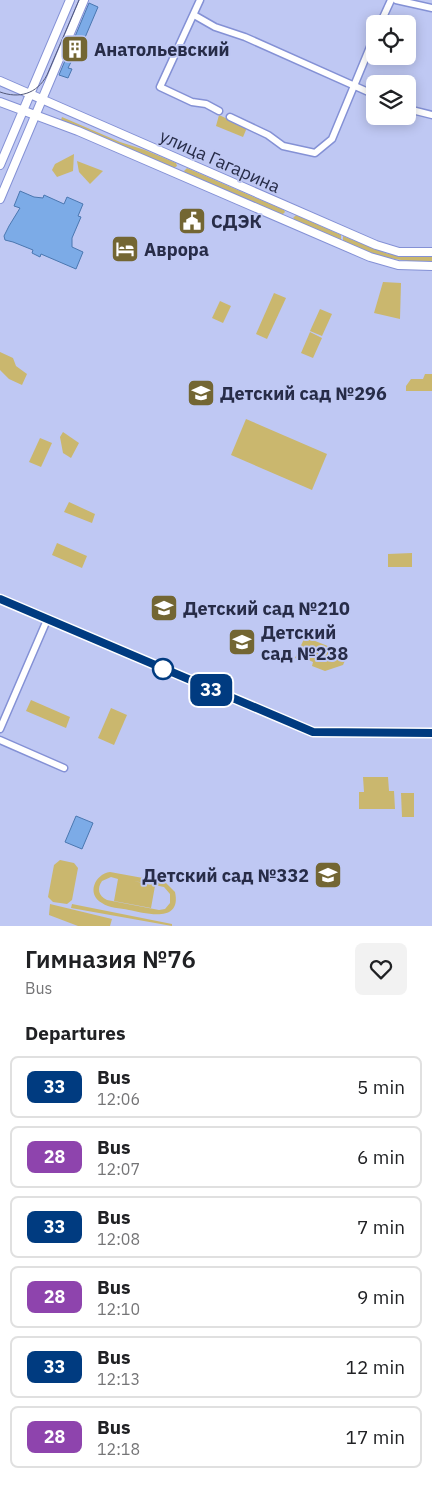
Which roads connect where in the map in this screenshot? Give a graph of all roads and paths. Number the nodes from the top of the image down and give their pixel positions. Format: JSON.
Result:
{"nodes":[{"id":1,"x":70,"y":0,"type":"edge"},
{"id":2,"x":84,"y":0,"type":"edge"},
{"id":3,"x":200,"y":0,"type":"edge"},
{"id":4,"x":391,"y":0,"type":"edge"},
{"id":5,"x":396,"y":0,"type":"edge"},
{"id":6,"x":421,"y":3,"type":"edge"},
{"id":7,"x":432,"y":8,"type":"edge"},
{"id":8,"x":384,"y":15,"type":"edge"},
{"id":9,"x":194,"y":16,"type":"junction"},
{"id":10,"x":366,"y":56,"type":"edge"},
{"id":11,"x":0,"y":81,"type":"edge"},
{"id":12,"x":354,"y":85,"type":"junction"},
{"id":13,"x":366,"y":91,"type":"edge"},
{"id":14,"x":30,"y":94,"type":"junction"},
{"id":15,"x":43,"y":100,"type":"junction"},
{"id":16,"x":0,"y":102,"type":"edge"},
{"id":17,"x":24,"y":110,"type":"junction"},
{"id":18,"x":219,"y":111,"type":"dead end"},
{"id":19,"x":416,"y":111,"type":"edge"},
{"id":20,"x":432,"y":115,"type":"edge"},
{"id":21,"x":37,"y":116,"type":"junction"},
{"id":22,"x":230,"y":117,"type":"dead end"},
{"id":23,"x":184,"y":162,"type":"junction"},
{"id":24,"x":0,"y":166,"type":"edge"},
{"id":25,"x":178,"y":175,"type":"junction"},
{"id":26,"x":0,"y":200,"type":"edge"},
{"id":27,"x":292,"y":209,"type":"junction"},
{"id":28,"x":287,"y":222,"type":"junction"},
{"id":29,"x":432,"y":252,"type":"edge"},
{"id":30,"x":432,"y":266,"type":"edge"},
{"id":31,"x":0,"y":600,"type":"edge"},
{"id":32,"x":47,"y":620,"type":"junction"},
{"id":33,"x":0,"y":729,"type":"edge"},
{"id":34,"x":432,"y":734,"type":"edge"},
{"id":35,"x":0,"y":740,"type":"edge"},
{"id":36,"x":64,"y":768,"type":"dead end"}],
"edges":[{"from":1,"to":14,"type":"main road"},
{"from":2,"to":15,"type":"main road"},
{"from":3,"to":9,"type":"street"},
{"from":4,"to":8,"type":"street"},
{"from":5,"to":6,"type":"street"},
{"from":6,"to":7,"type":"street"},
{"from":9,"to":12,"type":"street"},
{"from":9,"to":18,"type":"street"},
{"from":10,"to":12,"type":"street"},
{"from":11,"to":14,"type":"main road","name":"улица Гагарина"},
{"from":12,"to":13,"type":"street"},
{"from":12,"to":22,"type":"street"},
{"from":14,"to":15,"type":"main road","name":"улица Гагарина"},
{"from":14,"to":17,"type":"main road"},
{"from":15,"to":21,"type":"main road"},
{"from":15,"to":23,"type":"main road","name":"улица Гагарина"},
{"from":16,"to":17,"type":"main road","name":"улица Гагарина"},
{"from":17,"to":21,"type":"main road","name":"улица Гагарина"},
{"from":17,"to":24,"type":"main road"},
{"from":19,"to":20,"type":"street"},
{"from":21,"to":25,"type":"main road","name":"улица Гагарина"},
{"from":21,"to":26,"type":"main road"},
{"from":23,"to":25,"type":"main road"},
{"from":23,"to":27,"type":"main road","name":"улица Гагарина"},
{"from":25,"to":28,"type":"main road","name":"улица Гагарина"},
{"from":27,"to":28,"type":"main road"},
{"from":27,"to":29,"type":"main road","name":"улица Гагарина"},
{"from":28,"to":30,"type":"main road","name":"улица Гагарина"},
{"from":31,"to":32,"type":"street"},
{"from":32,"to":33,"type":"street"},
{"from":32,"to":34,"type":"street"},
{"from":35,"to":36,"type":"street"}]}
